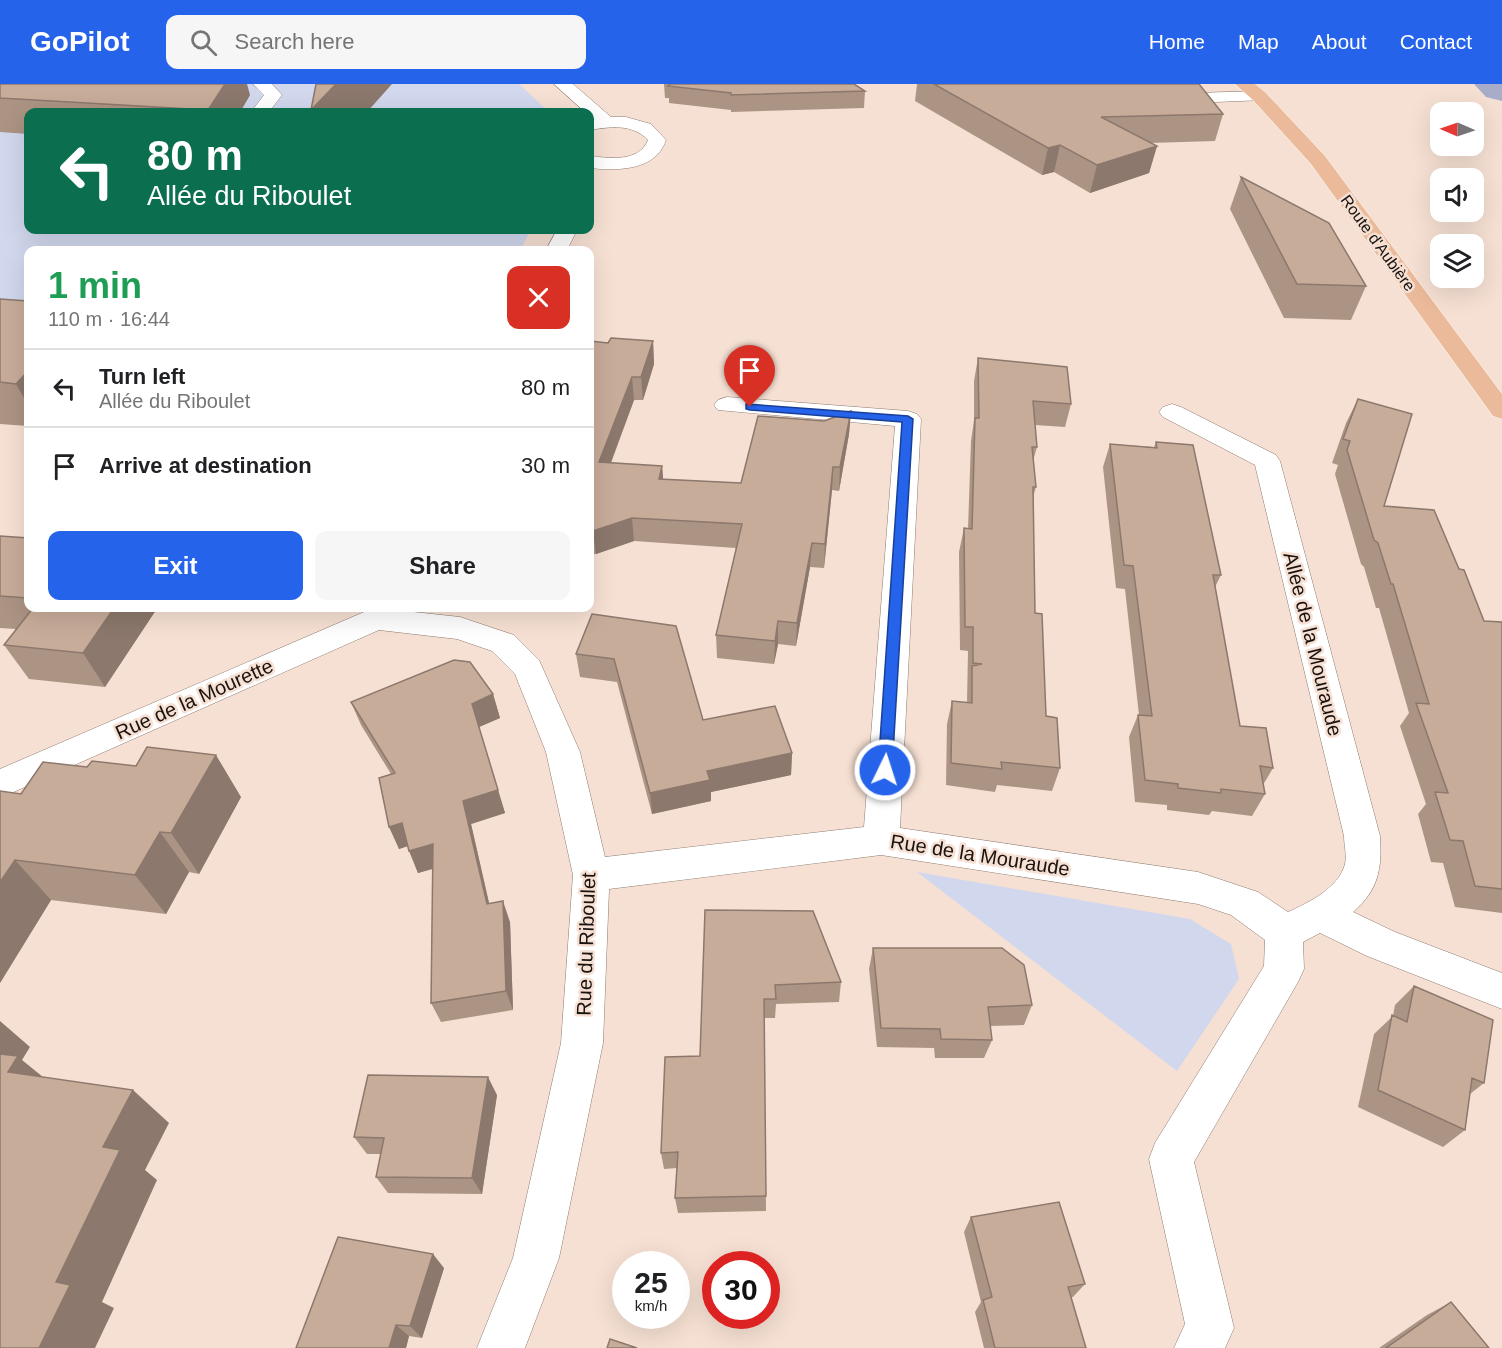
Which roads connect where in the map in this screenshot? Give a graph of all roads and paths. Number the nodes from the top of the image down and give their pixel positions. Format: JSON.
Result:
{"nodes":[{"id":1,"x":262,"y":84,"type":"edge"},
{"id":2,"x":563,"y":84,"type":"edge"},
{"id":3,"x":1251,"y":90,"type":"edge"},
{"id":4,"x":1152,"y":99,"type":"edge"},
{"id":5,"x":264,"y":108,"type":"edge"},
{"id":6,"x":584,"y":108,"type":"edge"},
{"id":7,"x":598,"y":124,"type":"edge"},
{"id":8,"x":594,"y":169,"type":"edge"},
{"id":9,"x":727,"y":405,"type":"dead end"},
{"id":10,"x":1502,"y":411,"type":"edge"},
{"id":11,"x":1172,"y":412,"type":"dead end"},
{"id":12,"x":379,"y":613,"type":"edge"},
{"id":13,"x":0,"y":784,"type":"edge"},
{"id":14,"x":881,"y":840,"type":"junction"},
{"id":15,"x":591,"y":875,"type":"junction"},
{"id":16,"x":1320,"y":915,"type":"junction"},
{"id":17,"x":1284,"y":933,"type":"junction"},
{"id":18,"x":1502,"y":992,"type":"edge"},
{"id":19,"x":501,"y":1348,"type":"edge"},
{"id":20,"x":1198,"y":1348,"type":"edge"}],
"edges":[{"from":1,"to":5,"type":"street"},
{"from":2,"to":6,"type":"street"},
{"from":3,"to":4,"type":"street"},
{"from":3,"to":10,"type":"main road","name":"Route d'Aubière"},
{"from":7,"to":8,"type":"street"},
{"from":9,"to":14,"type":"street"},
{"from":11,"to":16,"type":"street","name":"Allée de la Mouraude"},
{"from":12,"to":13,"type":"street","name":"Rue de la Mourette"},
{"from":12,"to":15,"type":"street","name":"Rue du Riboulet"},
{"from":14,"to":15,"type":"street","name":"Rue de la Mouraude"},
{"from":14,"to":17,"type":"street","name":"Rue de la Mouraude"},
{"from":15,"to":19,"type":"street","name":"Rue du Riboulet"},
{"from":16,"to":17,"type":"street","name":"Allée de la Mouraude"},
{"from":16,"to":18,"type":"street"},
{"from":17,"to":20,"type":"street"}]}
